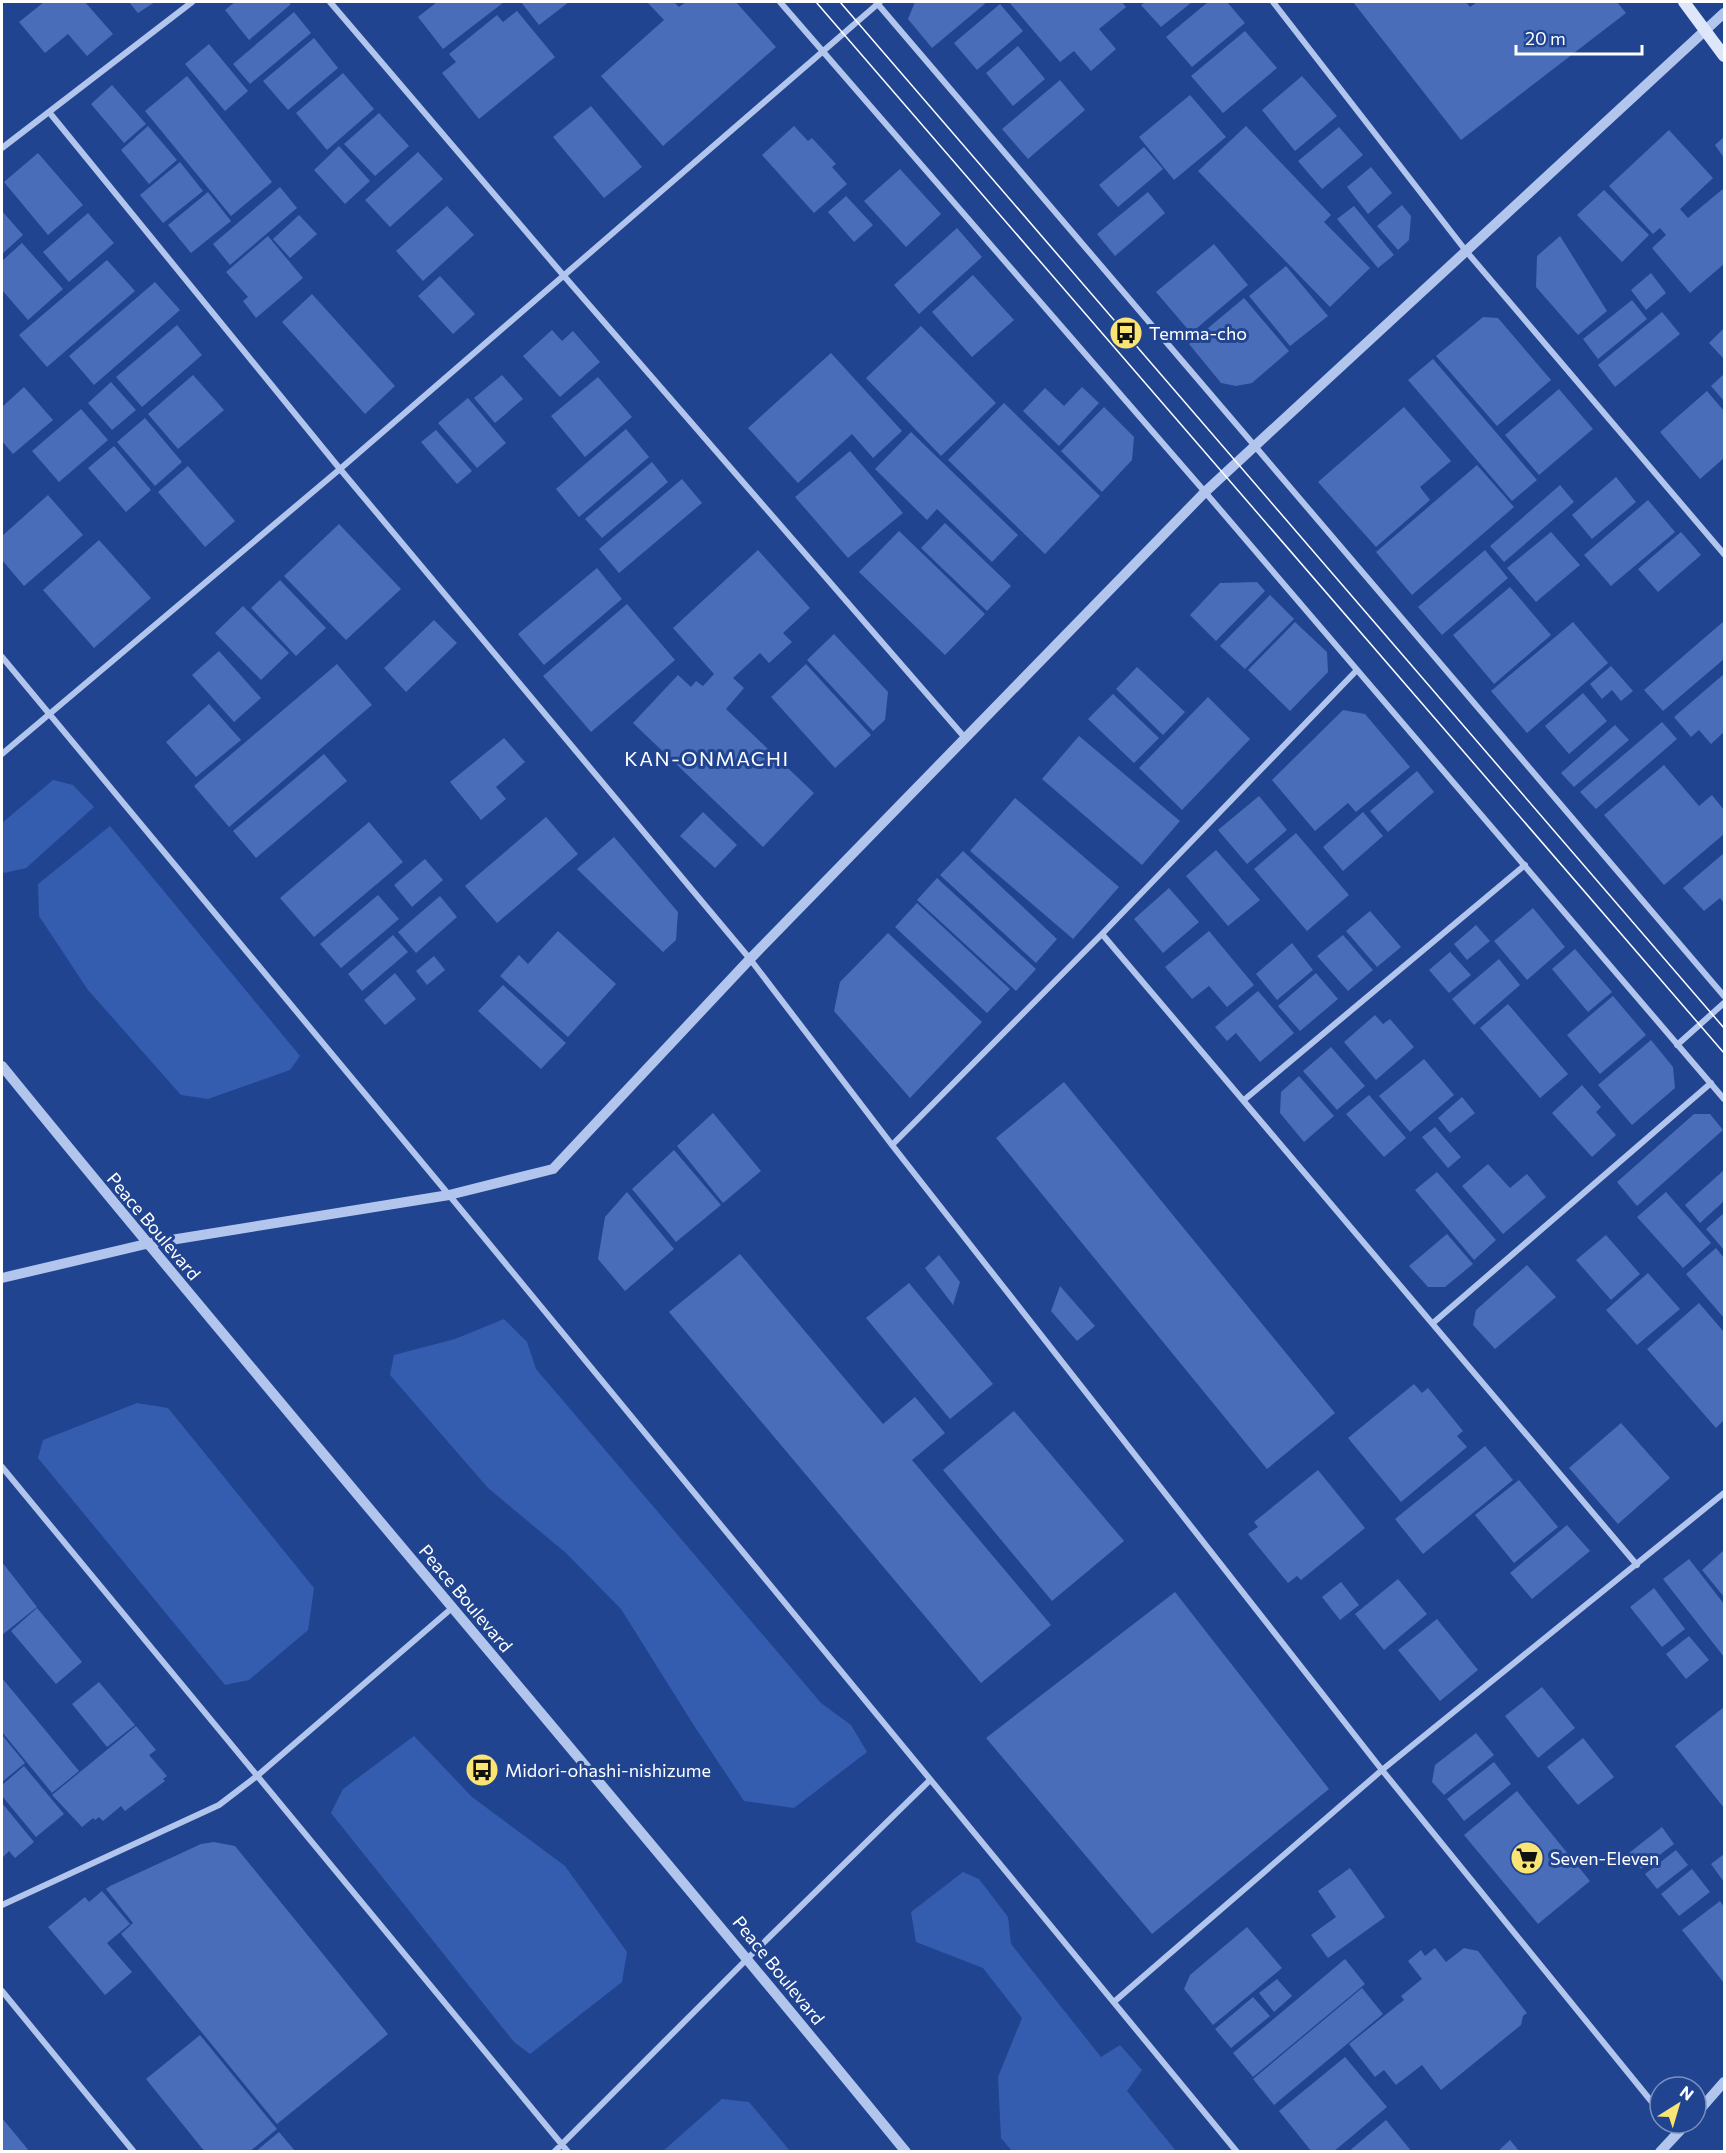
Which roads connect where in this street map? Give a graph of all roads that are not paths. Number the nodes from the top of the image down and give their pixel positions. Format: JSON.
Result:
{"nodes":[{"id":1,"x":192,"y":2,"type":"edge"},
{"id":2,"x":330,"y":2,"type":"edge"},
{"id":3,"x":780,"y":2,"type":"edge"},
{"id":4,"x":878,"y":2,"type":"edge"},
{"id":5,"x":1273,"y":2,"type":"edge"},
{"id":6,"x":1684,"y":2,"type":"edge"},
{"id":7,"x":1725,"y":13,"type":"edge"},
{"id":8,"x":1705,"y":31,"type":"junction"},
{"id":9,"x":824,"y":51,"type":"junction"},
{"id":10,"x":1725,"y":56,"type":"edge"},
{"id":11,"x":49,"y":112,"type":"junction"},
{"id":12,"x":2,"y":148,"type":"edge"},
{"id":13,"x":1466,"y":251,"type":"junction"},
{"id":14,"x":564,"y":276,"type":"junction"},
{"id":15,"x":1256,"y":445,"type":"junction"},
{"id":16,"x":340,"y":469,"type":"junction"},
{"id":17,"x":1205,"y":492,"type":"junction"},
{"id":18,"x":1725,"y":554,"type":"edge"},
{"id":19,"x":2,"y":657,"type":"edge"},
{"id":20,"x":1357,"y":670,"type":"junction"},
{"id":21,"x":49,"y":713,"type":"junction"},
{"id":22,"x":966,"y":739,"type":"junction"},
{"id":23,"x":2,"y":753,"type":"edge"},
{"id":24,"x":1525,"y":865,"type":"junction"},
{"id":25,"x":1102,"y":934,"type":"junction"},
{"id":26,"x":750,"y":959,"type":"junction"},
{"id":27,"x":1725,"y":996,"type":"edge"},
{"id":28,"x":1725,"y":1003,"type":"edge"},
{"id":29,"x":1677,"y":1044,"type":"junction"},
{"id":30,"x":2,"y":1066,"type":"edge"},
{"id":31,"x":1711,"y":1083,"type":"junction"},
{"id":32,"x":1725,"y":1099,"type":"edge"},
{"id":33,"x":1244,"y":1100,"type":"junction"},
{"id":34,"x":892,"y":1145,"type":"junction"},
{"id":35,"x":449,"y":1195,"type":"junction"},
{"id":36,"x":146,"y":1244,"type":"junction"},
{"id":37,"x":2,"y":1278,"type":"edge"},
{"id":38,"x":1433,"y":1323,"type":"junction"},
{"id":39,"x":2,"y":1467,"type":"edge"},
{"id":40,"x":1725,"y":1493,"type":"edge"},
{"id":41,"x":1637,"y":1565,"type":"junction"},
{"id":42,"x":452,"y":1608,"type":"junction"},
{"id":43,"x":1382,"y":1770,"type":"junction"},
{"id":44,"x":257,"y":1776,"type":"junction"},
{"id":45,"x":930,"y":1780,"type":"junction"},
{"id":46,"x":2,"y":1905,"type":"edge"},
{"id":47,"x":748,"y":1958,"type":"junction"},
{"id":48,"x":2,"y":1991,"type":"edge"},
{"id":49,"x":1115,"y":2001,"type":"junction"},
{"id":50,"x":1725,"y":2082,"type":"edge"},
{"id":51,"x":1648,"y":2097,"type":"edge"},
{"id":52,"x":1708,"y":2101,"type":"edge"},
{"id":53,"x":1676,"y":2135,"type":"edge"},
{"id":54,"x":562,"y":2144,"type":"junction"},
{"id":55,"x":134,"y":2151,"type":"edge"},
{"id":56,"x":554,"y":2151,"type":"edge"},
{"id":57,"x":568,"y":2151,"type":"edge"},
{"id":58,"x":906,"y":2151,"type":"edge"},
{"id":59,"x":1237,"y":2151,"type":"edge"},
{"id":60,"x":1660,"y":2151,"type":"edge"}],
"edges":[{"from":1,"to":11,"type":"street"},
{"from":2,"to":14,"type":"street"},
{"from":3,"to":9,"type":"street"},
{"from":4,"to":9,"type":"street"},
{"from":4,"to":15,"type":"street"},
{"from":5,"to":13,"type":"street"},
{"from":6,"to":8,"type":"main road"},
{"from":7,"to":8,"type":"street"},
{"from":8,"to":10,"type":"main road"},
{"from":8,"to":13,"type":"street"},
{"from":9,"to":14,"type":"street"},
{"from":9,"to":17,"type":"street"},
{"from":11,"to":12,"type":"street"},
{"from":11,"to":16,"type":"street"},
{"from":13,"to":15,"type":"street"},
{"from":13,"to":18,"type":"street"},
{"from":14,"to":16,"type":"street"},
{"from":14,"to":22,"type":"street"},
{"from":15,"to":17,"type":"street"},
{"from":15,"to":27,"type":"street"},
{"from":16,"to":21,"type":"street"},
{"from":16,"to":26,"type":"street"},
{"from":17,"to":20,"type":"street"},
{"from":17,"to":22,"type":"street"},
{"from":19,"to":21,"type":"street"},
{"from":20,"to":24,"type":"street"},
{"from":20,"to":25,"type":"street"},
{"from":21,"to":23,"type":"street"},
{"from":21,"to":35,"type":"street"},
{"from":22,"to":26,"type":"street"},
{"from":24,"to":29,"type":"street"},
{"from":24,"to":33,"type":"street"},
{"from":25,"to":33,"type":"street"},
{"from":25,"to":34,"type":"street"},
{"from":26,"to":34,"type":"street"},
{"from":26,"to":35,"type":"street"},
{"from":28,"to":29,"type":"street"},
{"from":29,"to":31,"type":"street"},
{"from":30,"to":36,"type":"street","name":"Peace Boulevard"},
{"from":31,"to":32,"type":"street"},
{"from":31,"to":38,"type":"street"},
{"from":33,"to":38,"type":"street"},
{"from":34,"to":43,"type":"street"},
{"from":35,"to":36,"type":"street"},
{"from":35,"to":45,"type":"street"},
{"from":36,"to":37,"type":"street"},
{"from":36,"to":42,"type":"street","name":"Peace Boulevard"},
{"from":38,"to":41,"type":"street"},
{"from":39,"to":44,"type":"street"},
{"from":40,"to":41,"type":"street"},
{"from":41,"to":43,"type":"street"},
{"from":42,"to":44,"type":"street"},
{"from":42,"to":47,"type":"street","name":"Peace Boulevard"},
{"from":43,"to":49,"type":"street"},
{"from":43,"to":51,"type":"street"},
{"from":44,"to":46,"type":"street"},
{"from":44,"to":54,"type":"street"},
{"from":45,"to":47,"type":"street"},
{"from":45,"to":49,"type":"street"},
{"from":47,"to":54,"type":"street"},
{"from":47,"to":58,"type":"street","name":"Peace Boulevard"},
{"from":48,"to":55,"type":"street"},
{"from":49,"to":59,"type":"street"},
{"from":50,"to":52,"type":"street"},
{"from":53,"to":60,"type":"street"},
{"from":54,"to":56,"type":"street"},
{"from":54,"to":57,"type":"street"}]}
